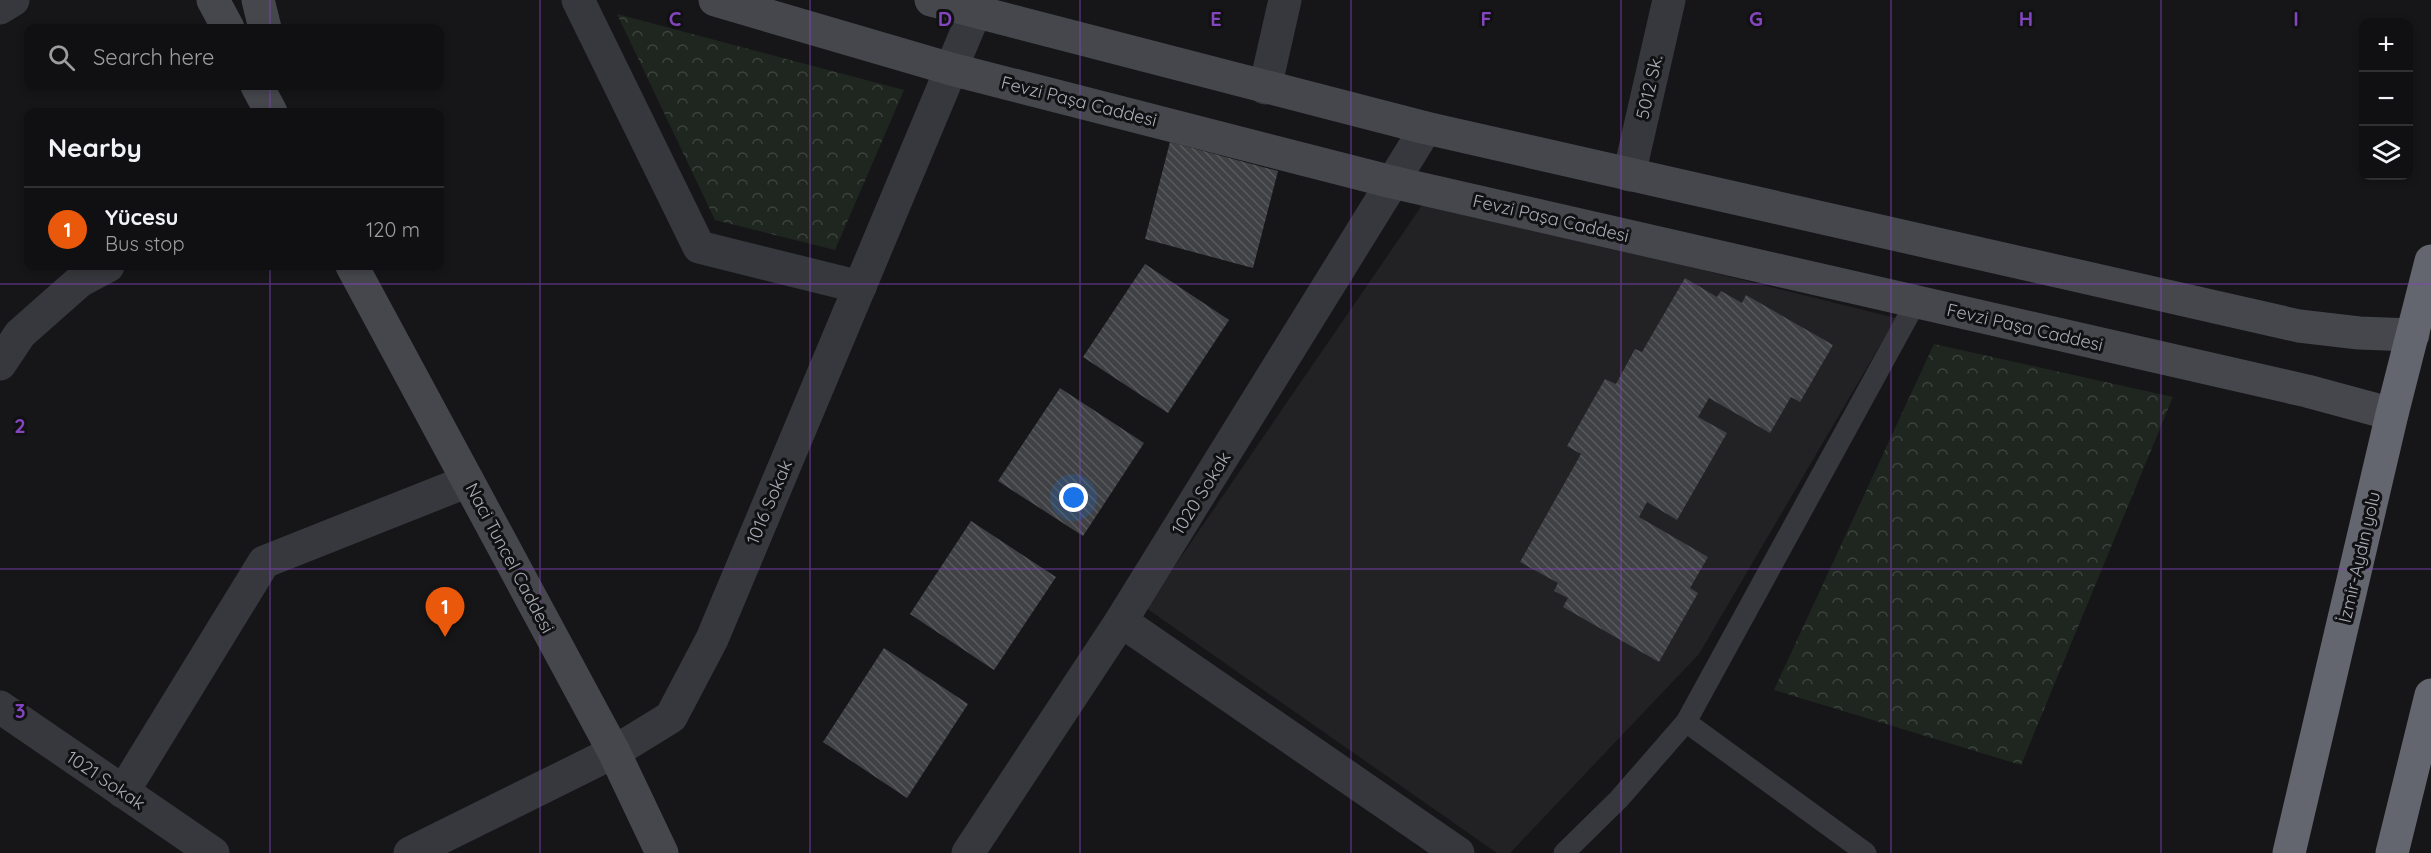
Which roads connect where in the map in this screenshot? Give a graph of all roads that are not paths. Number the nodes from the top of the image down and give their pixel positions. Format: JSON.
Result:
{"nodes":[{"id":1,"x":13,"y":0,"type":"edge"},
{"id":2,"x":213,"y":0,"type":"edge"},
{"id":3,"x":258,"y":0,"type":"edge"},
{"id":4,"x":578,"y":0,"type":"edge"},
{"id":5,"x":715,"y":0,"type":"edge"},
{"id":6,"x":931,"y":0,"type":"edge"},
{"id":7,"x":1285,"y":0,"type":"edge"},
{"id":8,"x":1670,"y":0,"type":"edge"},
{"id":9,"x":977,"y":6,"type":"edge"},
{"id":10,"x":0,"y":8,"type":"edge"},
{"id":11,"x":226,"y":24,"type":"edge"},
{"id":12,"x":264,"y":24,"type":"edge"},
{"id":13,"x":951,"y":69,"type":"junction"},
{"id":14,"x":1265,"y":88,"type":"junction"},
{"id":15,"x":259,"y":90,"type":"edge"},
{"id":16,"x":279,"y":90,"type":"edge"},
{"id":17,"x":269,"y":108,"type":"edge"},
{"id":18,"x":283,"y":108,"type":"edge"},
{"id":19,"x":1425,"y":128,"type":"junction"},
{"id":20,"x":1629,"y":175,"type":"junction"},
{"id":21,"x":1392,"y":182,"type":"junction"},
{"id":22,"x":2431,"y":261,"type":"edge"},
{"id":23,"x":101,"y":270,"type":"edge"},
{"id":24,"x":354,"y":270,"type":"edge"},
{"id":25,"x":860,"y":287,"type":"junction"},
{"id":26,"x":1916,"y":302,"type":"junction"},
{"id":27,"x":10,"y":328,"type":"edge"},
{"id":28,"x":2413,"y":335,"type":"junction"},
{"id":29,"x":0,"y":364,"type":"edge"},
{"id":30,"x":2392,"y":414,"type":"junction"},
{"id":31,"x":468,"y":481,"type":"junction"},
{"id":32,"x":1121,"y":621,"type":"junction"},
{"id":33,"x":2431,"y":695,"type":"edge"},
{"id":34,"x":0,"y":707,"type":"edge"},
{"id":35,"x":1686,"y":723,"type":"junction"},
{"id":36,"x":614,"y":752,"type":"junction"},
{"id":37,"x":123,"y":792,"type":"junction"},
{"id":38,"x":213,"y":853,"type":"edge"},
{"id":39,"x":410,"y":853,"type":"edge"},
{"id":40,"x":662,"y":853,"type":"edge"},
{"id":41,"x":968,"y":853,"type":"edge"},
{"id":42,"x":1458,"y":853,"type":"edge"},
{"id":43,"x":1564,"y":853,"type":"edge"},
{"id":44,"x":1866,"y":853,"type":"edge"},
{"id":45,"x":2289,"y":853,"type":"edge"},
{"id":46,"x":2392,"y":853,"type":"edge"}],
"edges":[{"from":1,"to":10,"type":"street"},
{"from":2,"to":11,"type":"main road"},
{"from":3,"to":12,"type":"main road"},
{"from":4,"to":25,"type":"street"},
{"from":5,"to":13,"type":"main road","name":"Fevzi Paşa Caddesi"},
{"from":6,"to":9,"type":"main road"},
{"from":7,"to":14,"type":"street"},
{"from":8,"to":20,"type":"street","name":"5012 Sk."},
{"from":9,"to":13,"type":"street","name":"1016 Sokak"},
{"from":9,"to":14,"type":"main road"},
{"from":13,"to":21,"type":"main road","name":"Fevzi Paşa Caddesi"},
{"from":13,"to":25,"type":"street","name":"1016 Sokak"},
{"from":14,"to":19,"type":"main road"},
{"from":15,"to":17,"type":"main road"},
{"from":16,"to":18,"type":"main road"},
{"from":19,"to":20,"type":"main road"},
{"from":19,"to":21,"type":"street","name":"1020 Sokak"},
{"from":20,"to":28,"type":"main road"},
{"from":21,"to":26,"type":"main road","name":"Fevzi Paşa Caddesi"},
{"from":21,"to":32,"type":"street","name":"1020 Sokak"},
{"from":22,"to":28,"type":"highway","name":"İzmir-Aydın yolu"},
{"from":23,"to":27,"type":"street"},
{"from":24,"to":31,"type":"main road","name":"Naci Tuncel Caddesi"},
{"from":25,"to":36,"type":"street","name":"1016 Sokak"},
{"from":26,"to":30,"type":"main road","name":"Fevzi Paşa Caddesi"},
{"from":26,"to":35,"type":"lane"},
{"from":27,"to":29,"type":"street"},
{"from":28,"to":30,"type":"highway","name":"İzmir-Aydın yolu"},
{"from":30,"to":45,"type":"highway","name":"İzmir-Aydın yolu"},
{"from":31,"to":36,"type":"main road","name":"Naci Tuncel Caddesi"},
{"from":31,"to":37,"type":"street"},
{"from":32,"to":41,"type":"street","name":"1020 Sokak"},
{"from":32,"to":42,"type":"street"},
{"from":33,"to":46,"type":"highway"},
{"from":34,"to":37,"type":"street","name":"1021 Sokak"},
{"from":35,"to":43,"type":"lane"},
{"from":35,"to":44,"type":"lane"},
{"from":36,"to":39,"type":"street","name":"1016 Sokak"},
{"from":36,"to":40,"type":"main road","name":"Naci Tuncel Caddesi"},
{"from":37,"to":38,"type":"street","name":"1021 Sokak"}]}
